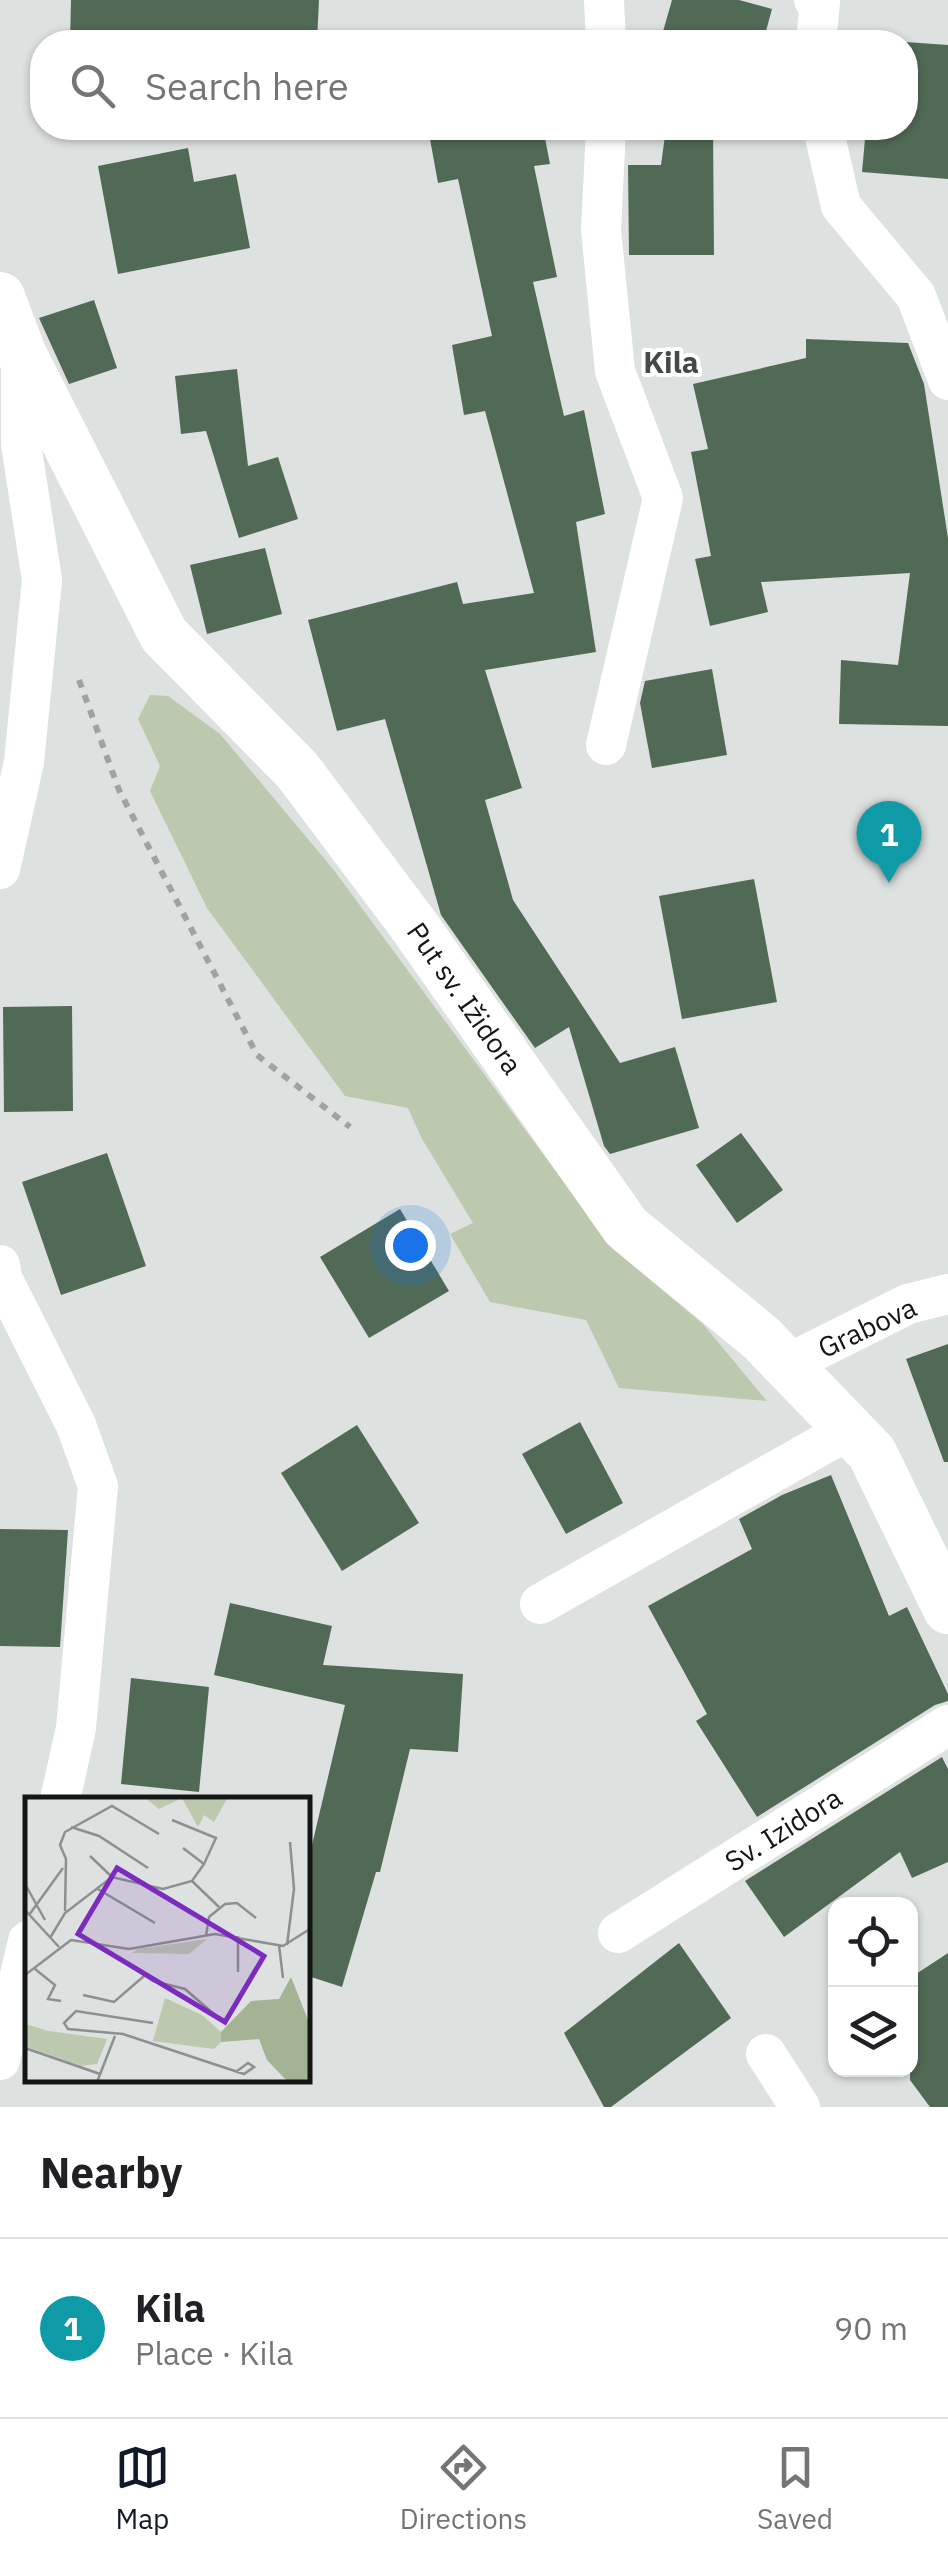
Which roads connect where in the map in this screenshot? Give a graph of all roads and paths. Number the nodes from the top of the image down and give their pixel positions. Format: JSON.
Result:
{"nodes":[{"id":1,"x":604,"y":0,"type":"edge"},
{"id":2,"x":818,"y":1,"type":"edge"},
{"id":3,"x":605,"y":30,"type":"edge"},
{"id":4,"x":817,"y":30,"type":"edge"},
{"id":5,"x":606,"y":140,"type":"edge"},
{"id":6,"x":827,"y":140,"type":"edge"},
{"id":7,"x":0,"y":297,"type":"edge"},
{"id":8,"x":21,"y":353,"type":"junction"},
{"id":9,"x":948,"y":380,"type":"edge"},
{"id":10,"x":74,"y":668,"type":"dead end"},
{"id":11,"x":606,"y":745,"type":"dead end"},
{"id":12,"x":0,"y":869,"type":"edge"},
{"id":13,"x":350,"y":1127,"type":"dead end"},
{"id":14,"x":0,"y":1266,"type":"edge"},
{"id":15,"x":948,"y":1294,"type":"edge"},
{"id":16,"x":788,"y":1364,"type":"junction"},
{"id":17,"x":850,"y":1430,"type":"junction"},
{"id":18,"x":540,"y":1604,"type":"dead end"},
{"id":19,"x":948,"y":1609,"type":"edge"},
{"id":20,"x":948,"y":1725,"type":"edge"},
{"id":21,"x":61,"y":1797,"type":"edge"},
{"id":22,"x":618,"y":1934,"type":"dead end"},
{"id":23,"x":25,"y":1954,"type":"edge"},
{"id":24,"x":766,"y":2054,"type":"dead end"},
{"id":25,"x":0,"y":2060,"type":"edge"},
{"id":26,"x":800,"y":2107,"type":"edge"}],
"edges":[{"from":1,"to":3,"type":"street"},
{"from":2,"to":4,"type":"street"},
{"from":5,"to":11,"type":"street"},
{"from":6,"to":9,"type":"street"},
{"from":7,"to":8,"type":"street","name":"Put sv. Ižidora"},
{"from":8,"to":12,"type":"street","name":"Put sv. Ižidora"},
{"from":8,"to":16,"type":"street","name":"Put sv. Ižidora"},
{"from":10,"to":13,"type":"path"},
{"from":14,"to":21,"type":"street"},
{"from":15,"to":16,"type":"street","name":"Grabova"},
{"from":16,"to":17,"type":"street","name":"Put sv. Ižidora"},
{"from":17,"to":18,"type":"street"},
{"from":17,"to":19,"type":"street","name":"Put sv. Ižidora"},
{"from":20,"to":22,"type":"street","name":"Sv. Izidora"},
{"from":23,"to":25,"type":"street"},
{"from":24,"to":26,"type":"street"}]}
